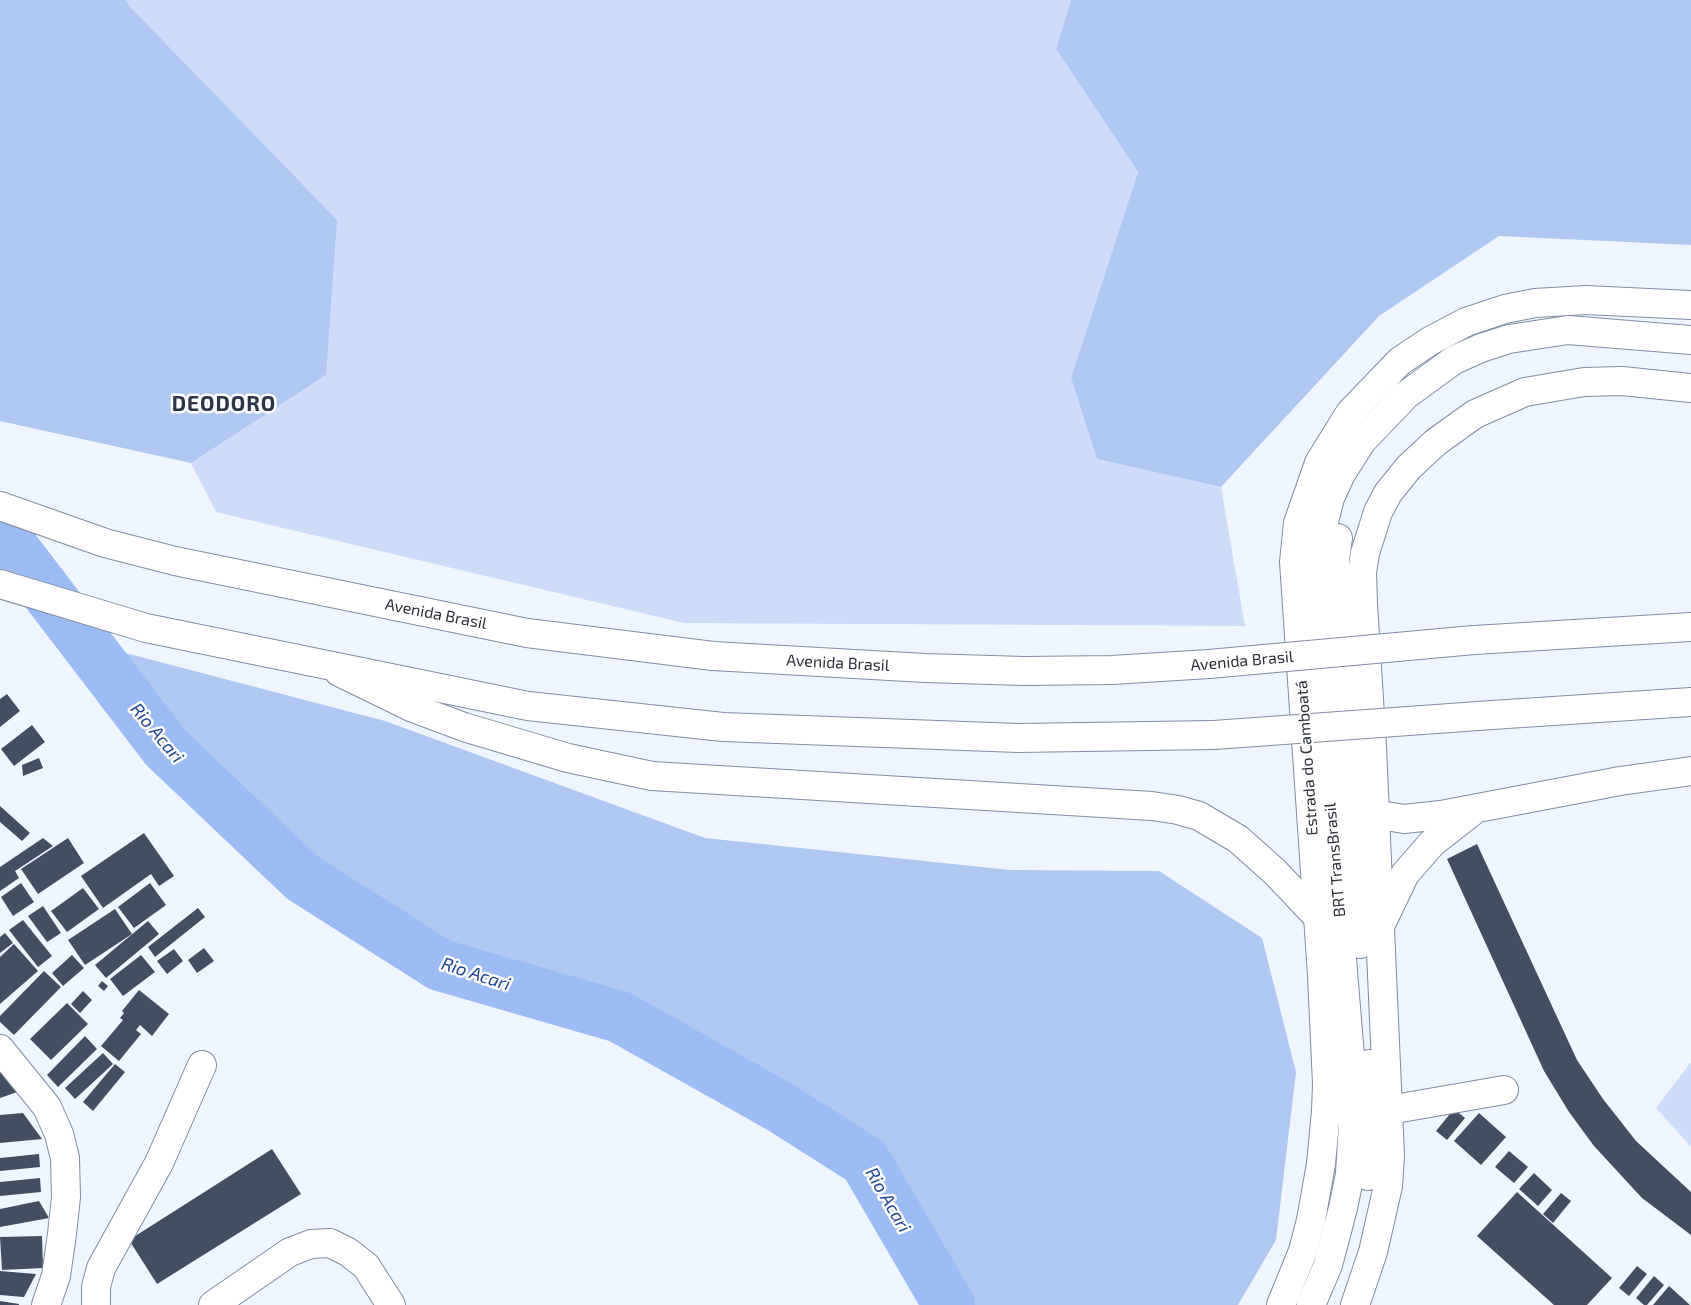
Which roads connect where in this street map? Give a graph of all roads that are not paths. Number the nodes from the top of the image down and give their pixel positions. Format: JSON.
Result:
{"nodes":[{"id":1,"x":1691,"y":306,"type":"edge"},
{"id":2,"x":1691,"y":340,"type":"edge"},
{"id":3,"x":1691,"y":388,"type":"edge"},
{"id":4,"x":1378,"y":426,"type":"junction"},
{"id":5,"x":0,"y":506,"type":"edge"},
{"id":6,"x":0,"y":584,"type":"edge"},
{"id":7,"x":1691,"y":627,"type":"edge"},
{"id":8,"x":321,"y":664,"type":"junction"},
{"id":9,"x":1691,"y":702,"type":"edge"},
{"id":10,"x":1304,"y":725,"type":"junction"},
{"id":11,"x":1691,"y":771,"type":"edge"},
{"id":12,"x":1328,"y":776,"type":"junction"},
{"id":13,"x":1363,"y":807,"type":"junction"},
{"id":14,"x":1476,"y":808,"type":"junction"},
{"id":15,"x":1375,"y":842,"type":"junction"},
{"id":16,"x":1318,"y":918,"type":"junction"},
{"id":17,"x":1380,"y":926,"type":"junction"},
{"id":18,"x":1351,"y":950,"type":"junction"},
{"id":19,"x":0,"y":1050,"type":"edge"},
{"id":20,"x":202,"y":1065,"type":"dead end"},
{"id":21,"x":1504,"y":1090,"type":"dead end"},
{"id":22,"x":1388,"y":1110,"type":"junction"},
{"id":23,"x":46,"y":1305,"type":"edge"},
{"id":24,"x":96,"y":1305,"type":"edge"},
{"id":25,"x":213,"y":1305,"type":"edge"},
{"id":26,"x":391,"y":1305,"type":"edge"},
{"id":27,"x":1281,"y":1305,"type":"edge"},
{"id":28,"x":1310,"y":1305,"type":"edge"},
{"id":29,"x":1330,"y":1305,"type":"edge"},
{"id":30,"x":1354,"y":1305,"type":"edge"}],
"edges":[{"from":1,"to":10,"type":"main road","name":"Estrada do Camboatá"},
{"from":2,"to":4,"type":"main road","name":"BRT TransBrasil"},
{"from":3,"to":13,"type":"main road"},
{"from":4,"to":12,"type":"main road","name":"BRT TransBrasil"},
{"from":4,"to":13,"type":"main road","name":"BRT TransBrasil"},
{"from":5,"to":7,"type":"main road","name":"Avenida Brasil","bridge":true},
{"from":6,"to":8,"type":"main road"},
{"from":8,"to":9,"type":"main road","bridge":true},
{"from":8,"to":16,"type":"main road"},
{"from":10,"to":12,"type":"main road"},
{"from":10,"to":16,"type":"main road","name":"Estrada do Camboatá"},
{"from":11,"to":14,"type":"main road"},
{"from":12,"to":13,"type":"main road"},
{"from":12,"to":18,"type":"main road","name":"BRT TransBrasil"},
{"from":13,"to":14,"type":"main road"},
{"from":13,"to":15,"type":"main road"},
{"from":13,"to":18,"type":"main road","name":"BRT TransBrasil"},
{"from":14,"to":17,"type":"main road"},
{"from":15,"to":17,"type":"main road"},
{"from":15,"to":18,"type":"main road"},
{"from":16,"to":18,"type":"main road"},
{"from":16,"to":27,"type":"main road","name":"Estrada do Camboatá"},
{"from":17,"to":22,"type":"main road"},
{"from":18,"to":28,"type":"main road","name":"BRT TransBrasil"},
{"from":18,"to":29,"type":"main road","name":"BRT TransBrasil"},
{"from":19,"to":23,"type":"main road"},
{"from":20,"to":24,"type":"main road"},
{"from":21,"to":22,"type":"main road"},
{"from":22,"to":30,"type":"main road"},
{"from":25,"to":26,"type":"main road"}]}
